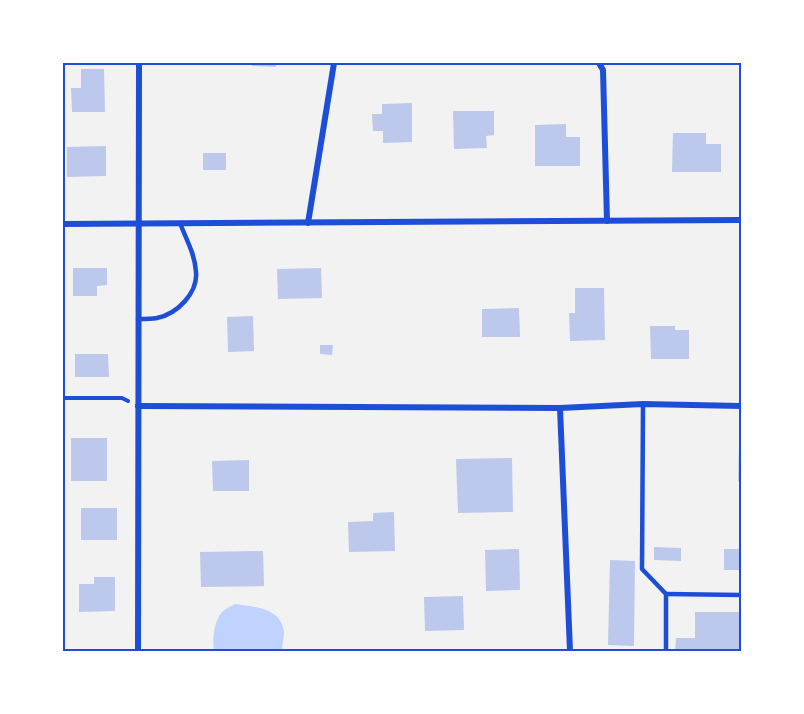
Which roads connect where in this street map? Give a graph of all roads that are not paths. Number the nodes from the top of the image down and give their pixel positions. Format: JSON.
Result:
{"nodes":[{"id":1,"x":139,"y":63,"type":"edge"},
{"id":2,"x":334,"y":63,"type":"edge"},
{"id":3,"x":599,"y":63,"type":"edge"},
{"id":4,"x":741,"y":220,"type":"edge"},
{"id":5,"x":607,"y":221,"type":"junction"},
{"id":6,"x":138,"y":223,"type":"junction"},
{"id":7,"x":180,"y":223,"type":"junction"},
{"id":8,"x":308,"y":223,"type":"junction"},
{"id":9,"x":63,"y":224,"type":"edge"},
{"id":10,"x":138,"y":319,"type":"junction"},
{"id":11,"x":643,"y":404,"type":"junction"},
{"id":12,"x":138,"y":406,"type":"junction"},
{"id":13,"x":741,"y":406,"type":"edge"},
{"id":14,"x":560,"y":408,"type":"junction"},
{"id":15,"x":666,"y":594,"type":"junction"},
{"id":16,"x":741,"y":595,"type":"edge"},
{"id":17,"x":138,"y":651,"type":"edge"},
{"id":18,"x":570,"y":651,"type":"edge"},
{"id":19,"x":666,"y":651,"type":"edge"}],
"edges":[{"from":1,"to":6,"type":"street"},
{"from":2,"to":8,"type":"street"},
{"from":3,"to":5,"type":"street"},
{"from":4,"to":5,"type":"street"},
{"from":5,"to":8,"type":"street"},
{"from":6,"to":7,"type":"street"},
{"from":6,"to":9,"type":"street"},
{"from":6,"to":10,"type":"street"},
{"from":7,"to":8,"type":"street"},
{"from":7,"to":10,"type":"lane"},
{"from":10,"to":12,"type":"street"},
{"from":11,"to":13,"type":"street"},
{"from":11,"to":14,"type":"street"},
{"from":11,"to":15,"type":"lane"},
{"from":12,"to":14,"type":"street"},
{"from":12,"to":17,"type":"street"},
{"from":14,"to":18,"type":"street"},
{"from":15,"to":16,"type":"lane"},
{"from":15,"to":19,"type":"lane"}]}
